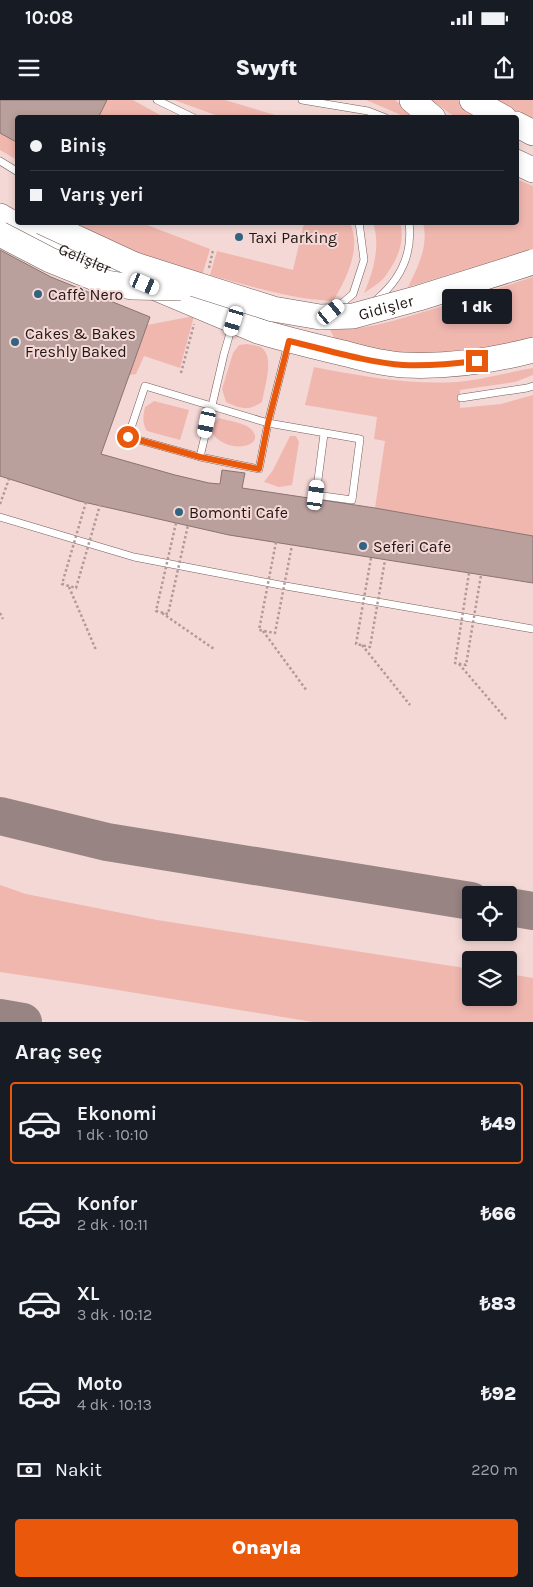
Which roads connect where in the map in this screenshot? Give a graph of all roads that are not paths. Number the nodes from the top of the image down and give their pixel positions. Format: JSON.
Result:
{"nodes":[{"id":1,"x":157,"y":100,"type":"edge"},
{"id":2,"x":302,"y":100,"type":"edge"},
{"id":3,"x":412,"y":100,"type":"edge"},
{"id":4,"x":472,"y":100,"type":"edge"},
{"id":5,"x":188,"y":115,"type":"edge"},
{"id":6,"x":378,"y":115,"type":"edge"},
{"id":7,"x":430,"y":115,"type":"edge"},
{"id":8,"x":499,"y":115,"type":"edge"},
{"id":9,"x":519,"y":126,"type":"edge"},
{"id":10,"x":533,"y":133,"type":"edge"},
{"id":11,"x":0,"y":161,"type":"edge"},
{"id":12,"x":519,"y":164,"type":"edge"},
{"id":13,"x":519,"y":167,"type":"edge"},
{"id":14,"x":15,"y":170,"type":"edge"},
{"id":15,"x":533,"y":171,"type":"edge"},
{"id":16,"x":0,"y":200,"type":"edge"},
{"id":17,"x":15,"y":208,"type":"edge"},
{"id":18,"x":0,"y":216,"type":"edge"},
{"id":19,"x":15,"y":225,"type":"edge"},
{"id":20,"x":15,"y":225,"type":"edge"},
{"id":21,"x":48,"y":225,"type":"edge"},
{"id":22,"x":359,"y":225,"type":"edge"},
{"id":23,"x":409,"y":225,"type":"edge"},
{"id":24,"x":0,"y":234,"type":"edge"},
{"id":25,"x":533,"y":262,"type":"edge"},
{"id":26,"x":232,"y":295,"type":"junction"},
{"id":27,"x":352,"y":316,"type":"junction"},
{"id":28,"x":234,"y":321,"type":"junction"},
{"id":29,"x":280,"y":330,"type":"junction"},
{"id":30,"x":533,"y":350,"type":"edge"},
{"id":31,"x":533,"y":386,"type":"edge"},
{"id":32,"x":461,"y":398,"type":"dead end"},
{"id":33,"x":211,"y":406,"type":"junction"},
{"id":34,"x":268,"y":423,"type":"junction"},
{"id":35,"x":324,"y":434,"type":"junction"},
{"id":36,"x":200,"y":457,"type":"junction"},
{"id":37,"x":0,"y":517,"type":"edge"},
{"id":38,"x":533,"y":629,"type":"edge"}],
"edges":[{"from":1,"to":5,"type":"lane"},
{"from":2,"to":6,"type":"lane"},
{"from":3,"to":7,"type":"highway"},
{"from":4,"to":8,"type":"highway"},
{"from":9,"to":10,"type":"highway"},
{"from":11,"to":14,"type":"lane"},
{"from":12,"to":15,"type":"highway"},
{"from":13,"to":15,"type":"lane"},
{"from":16,"to":17,"type":"highway"},
{"from":18,"to":19,"type":"highway","name":"Gelişler"},
{"from":20,"to":28,"type":"highway","name":"Gelişler"},
{"from":21,"to":26,"type":"highway","name":"Gidişler","bridge":true},
{"from":22,"to":29,"type":"lane"},
{"from":23,"to":27,"type":"lane"},
{"from":24,"to":26,"type":"highway","bridge":true},
{"from":25,"to":27,"type":"highway","name":"Gidişler","bridge":true},
{"from":26,"to":27,"type":"highway","name":"Gidişler","bridge":true},
{"from":28,"to":29,"type":"highway","name":"Gelişler"},
{"from":28,"to":33,"type":"lane"},
{"from":29,"to":30,"type":"highway","name":"Gelişler"},
{"from":29,"to":34,"type":"lane"},
{"from":31,"to":32,"type":"lane"},
{"from":33,"to":34,"type":"lane"},
{"from":33,"to":36,"type":"lane"},
{"from":33,"to":36,"type":"lane"},
{"from":34,"to":35,"type":"lane"},
{"from":34,"to":36,"type":"lane"},
{"from":35,"to":35,"type":"lane"},
{"from":37,"to":38,"type":"lane"}]}
